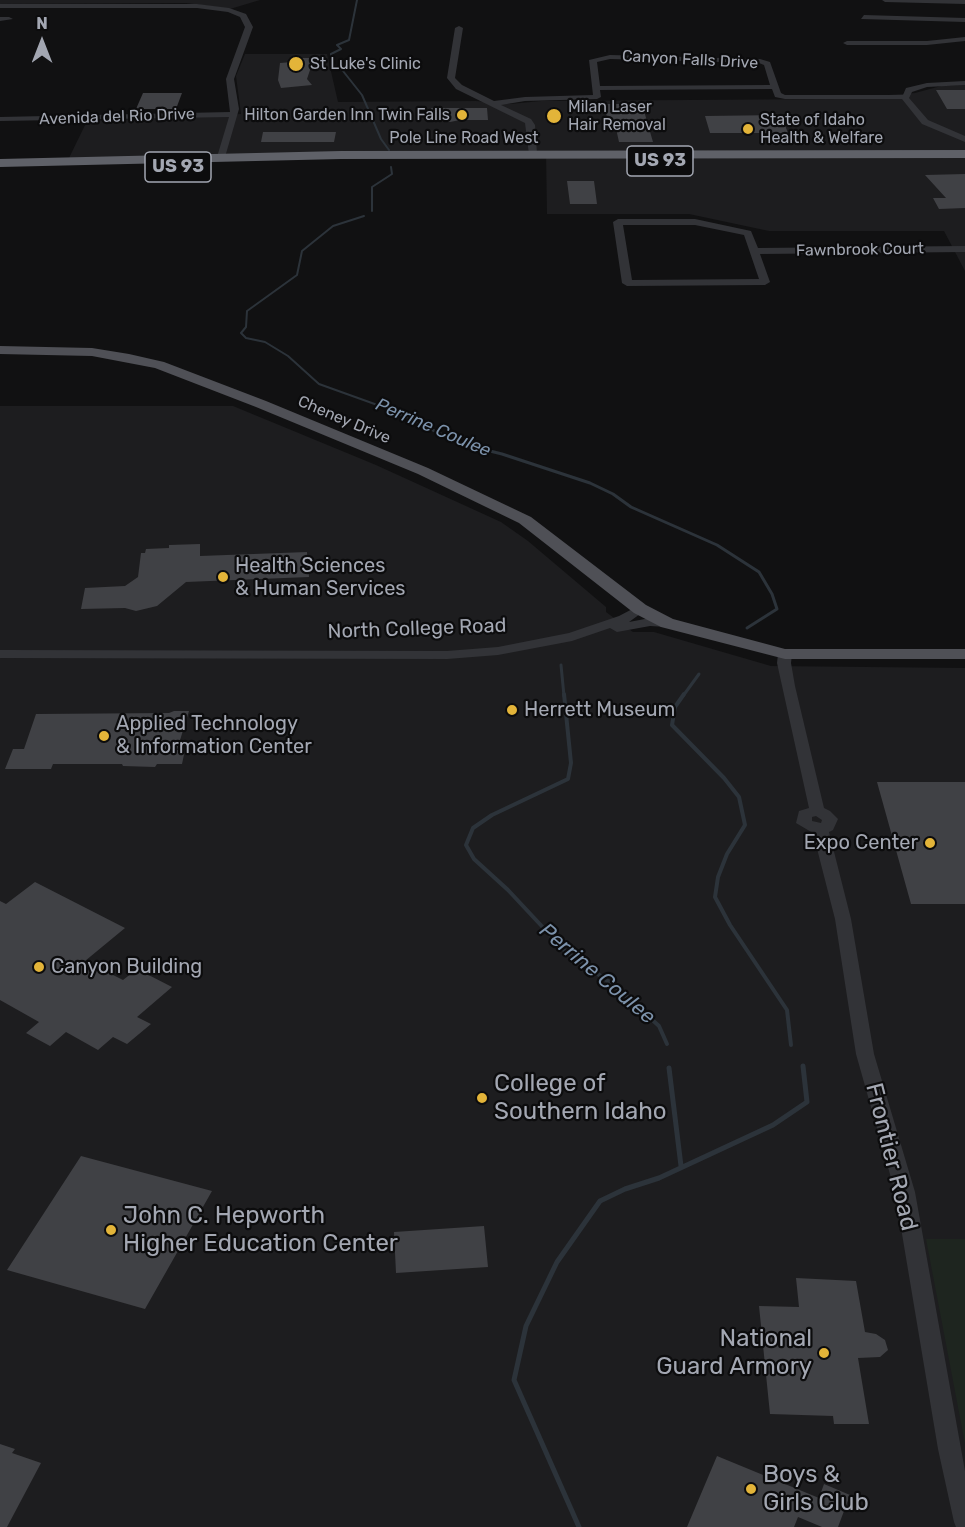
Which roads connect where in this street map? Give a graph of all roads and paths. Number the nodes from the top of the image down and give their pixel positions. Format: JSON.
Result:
{"nodes":[{"id":1,"x":885,"y":0,"type":"edge"},
{"id":2,"x":965,"y":2,"type":"edge"},
{"id":3,"x":0,"y":6,"type":"edge"},
{"id":4,"x":864,"y":17,"type":"dead end"},
{"id":5,"x":0,"y":19,"type":"edge"},
{"id":6,"x":9,"y":19,"type":"dead end"},
{"id":7,"x":965,"y":20,"type":"edge"},
{"id":8,"x":459,"y":28,"type":"dead end"},
{"id":9,"x":962,"y":40,"type":"edge"},
{"id":10,"x":847,"y":44,"type":"dead end"},
{"id":11,"x":965,"y":83,"type":"edge"},
{"id":12,"x":774,"y":87,"type":"junction"},
{"id":13,"x":597,"y":88,"type":"junction"},
{"id":14,"x":906,"y":97,"type":"junction"},
{"id":15,"x":495,"y":103,"type":"junction"},
{"id":16,"x":234,"y":114,"type":"junction"},
{"id":17,"x":0,"y":119,"type":"edge"},
{"id":18,"x":965,"y":139,"type":"edge"},
{"id":19,"x":533,"y":154,"type":"junction"},
{"id":20,"x":965,"y":154,"type":"edge"},
{"id":21,"x":221,"y":157,"type":"junction"},
{"id":22,"x":965,"y":161,"type":"edge"},
{"id":23,"x":0,"y":163,"type":"edge"},
{"id":24,"x":0,"y":171,"type":"edge"},
{"id":25,"x":965,"y":249,"type":"edge"},
{"id":26,"x":755,"y":251,"type":"junction"},
{"id":27,"x":0,"y":350,"type":"edge"},
{"id":28,"x":640,"y":609,"type":"junction"},
{"id":29,"x":667,"y":623,"type":"junction"},
{"id":30,"x":0,"y":654,"type":"edge"},
{"id":31,"x":785,"y":654,"type":"junction"},
{"id":32,"x":965,"y":654,"type":"edge"},
{"id":33,"x":447,"y":655,"type":"junction"},
{"id":34,"x":965,"y":1522,"type":"edge"}],
"edges":[{"from":1,"to":2,"type":"street"},
{"from":3,"to":16,"type":"street"},
{"from":4,"to":7,"type":"street"},
{"from":5,"to":6,"type":"street"},
{"from":8,"to":15,"type":"street"},
{"from":9,"to":10,"type":"street"},
{"from":11,"to":14,"type":"street"},
{"from":12,"to":13,"type":"street"},
{"from":12,"to":13,"type":"street","name":"Canyon Falls Drive"},
{"from":12,"to":14,"type":"street","name":"Canyon Falls Drive"},
{"from":13,"to":15,"type":"street"},
{"from":14,"to":18,"type":"street"},
{"from":15,"to":19,"type":"street"},
{"from":16,"to":17,"type":"street","name":"Avenida del Rio Drive"},
{"from":16,"to":21,"type":"street"},
{"from":19,"to":20,"type":"highway","name":"Pole Line Road West","number":"US 93"},
{"from":19,"to":21,"type":"highway","name":"Pole Line Road West","number":"US 93"},
{"from":21,"to":23,"type":"highway","name":"Pole Line Road West","number":"US 93"},
{"from":22,"to":24,"type":"highway","name":"Pole Line Road West","number":"US 93"},
{"from":25,"to":26,"type":"street","name":"Fawnbrook Court"},
{"from":26,"to":26,"type":"street"},
{"from":27,"to":28,"type":"main road","name":"Cheney Drive"},
{"from":28,"to":29,"type":"main road"},
{"from":28,"to":33,"type":"street","name":"North College Road"},
{"from":29,"to":31,"type":"main road"},
{"from":29,"to":33,"type":"street"},
{"from":30,"to":33,"type":"street","name":"North College Road"},
{"from":31,"to":32,"type":"main road"},
{"from":31,"to":34,"type":"street","name":"Frontier Road"}]}
